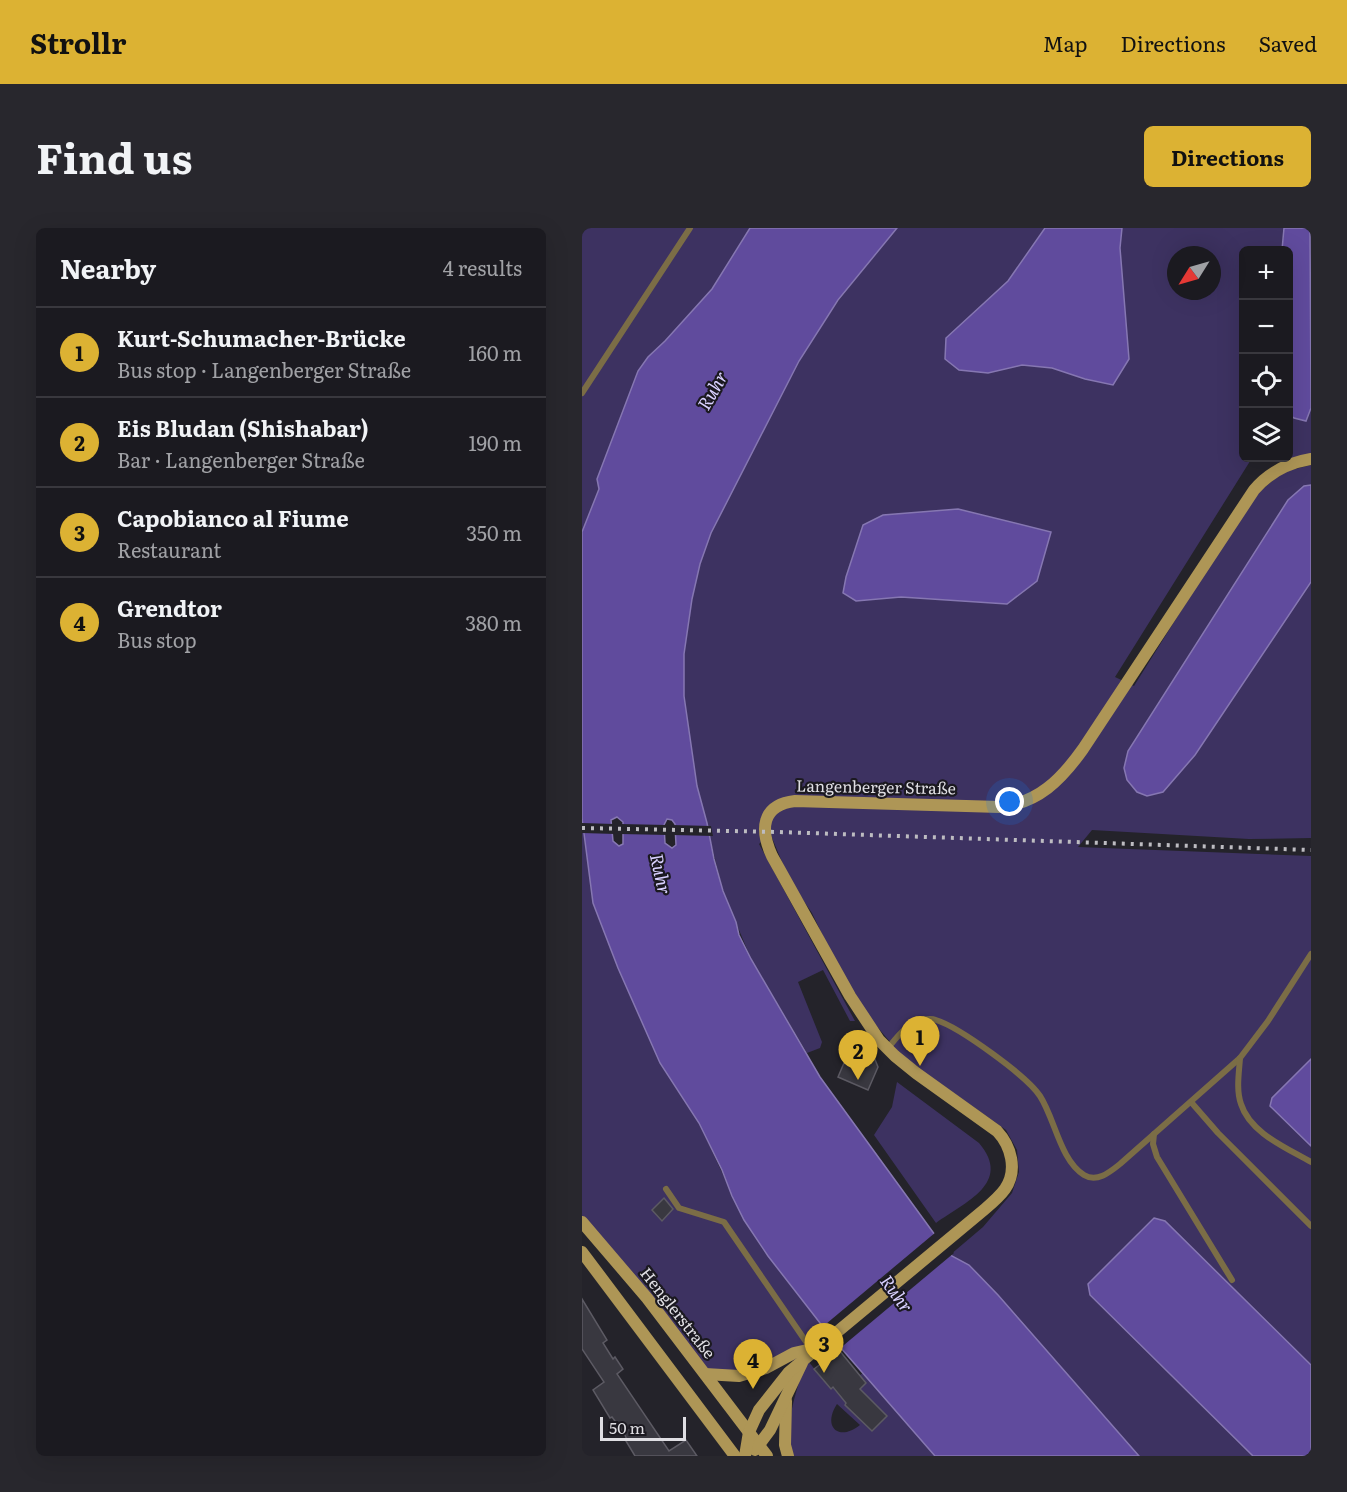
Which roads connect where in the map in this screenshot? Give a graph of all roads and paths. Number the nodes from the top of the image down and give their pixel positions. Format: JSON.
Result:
{"nodes":[{"id":1,"x":690,"y":228,"type":"edge"},
{"id":2,"x":582,"y":393,"type":"edge"},
{"id":3,"x":1311,"y":459,"type":"edge"},
{"id":4,"x":1311,"y":954,"type":"edge"},
{"id":5,"x":887,"y":1048,"type":"junction"},
{"id":6,"x":1239,"y":1058,"type":"junction"},
{"id":7,"x":1191,"y":1102,"type":"junction"},
{"id":8,"x":1154,"y":1133,"type":"junction"},
{"id":9,"x":1311,"y":1162,"type":"edge"},
{"id":10,"x":666,"y":1189,"type":"dead end"},
{"id":11,"x":582,"y":1222,"type":"edge"},
{"id":12,"x":1311,"y":1226,"type":"edge"},
{"id":13,"x":582,"y":1252,"type":"edge"},
{"id":14,"x":1232,"y":1280,"type":"dead end"},
{"id":15,"x":818,"y":1346,"type":"junction"},
{"id":16,"x":803,"y":1361,"type":"junction"},
{"id":17,"x":705,"y":1374,"type":"junction"},
{"id":18,"x":786,"y":1398,"type":"junction"},
{"id":19,"x":749,"y":1432,"type":"junction"},
{"id":20,"x":726,"y":1444,"type":"junction"},
{"id":21,"x":750,"y":1451,"type":"edge"},
{"id":22,"x":735,"y":1456,"type":"edge"},
{"id":23,"x":767,"y":1456,"type":"edge"},
{"id":24,"x":788,"y":1456,"type":"edge"}],
"edges":[{"from":1,"to":2,"type":"lane"},
{"from":3,"to":5,"type":"main road","name":"Langenberger Straße"},
{"from":4,"to":6,"type":"lane"},
{"from":5,"to":8,"type":"lane"},
{"from":5,"to":15,"type":"main road","name":"Langenberger Straße"},
{"from":6,"to":7,"type":"lane"},
{"from":6,"to":9,"type":"lane"},
{"from":7,"to":8,"type":"lane"},
{"from":7,"to":12,"type":"lane"},
{"from":8,"to":14,"type":"lane"},
{"from":10,"to":15,"type":"lane"},
{"from":11,"to":17,"type":"main road","name":"Henglerstraße"},
{"from":13,"to":20,"type":"main road"},
{"from":15,"to":16,"type":"main road","name":"Langenberger Straße"},
{"from":15,"to":17,"type":"main road"},
{"from":16,"to":18,"type":"main road"},
{"from":16,"to":19,"type":"main road","name":"Langenberger Straße"},
{"from":17,"to":19,"type":"main road","name":"Henglerstraße"},
{"from":18,"to":21,"type":"main road"},
{"from":18,"to":24,"type":"main road"},
{"from":19,"to":21,"type":"main road","name":"Henglerstraße"},
{"from":20,"to":21,"type":"main road"},
{"from":20,"to":22,"type":"main road"},
{"from":21,"to":23,"type":"main road","name":"Henglerstraße"}]}
